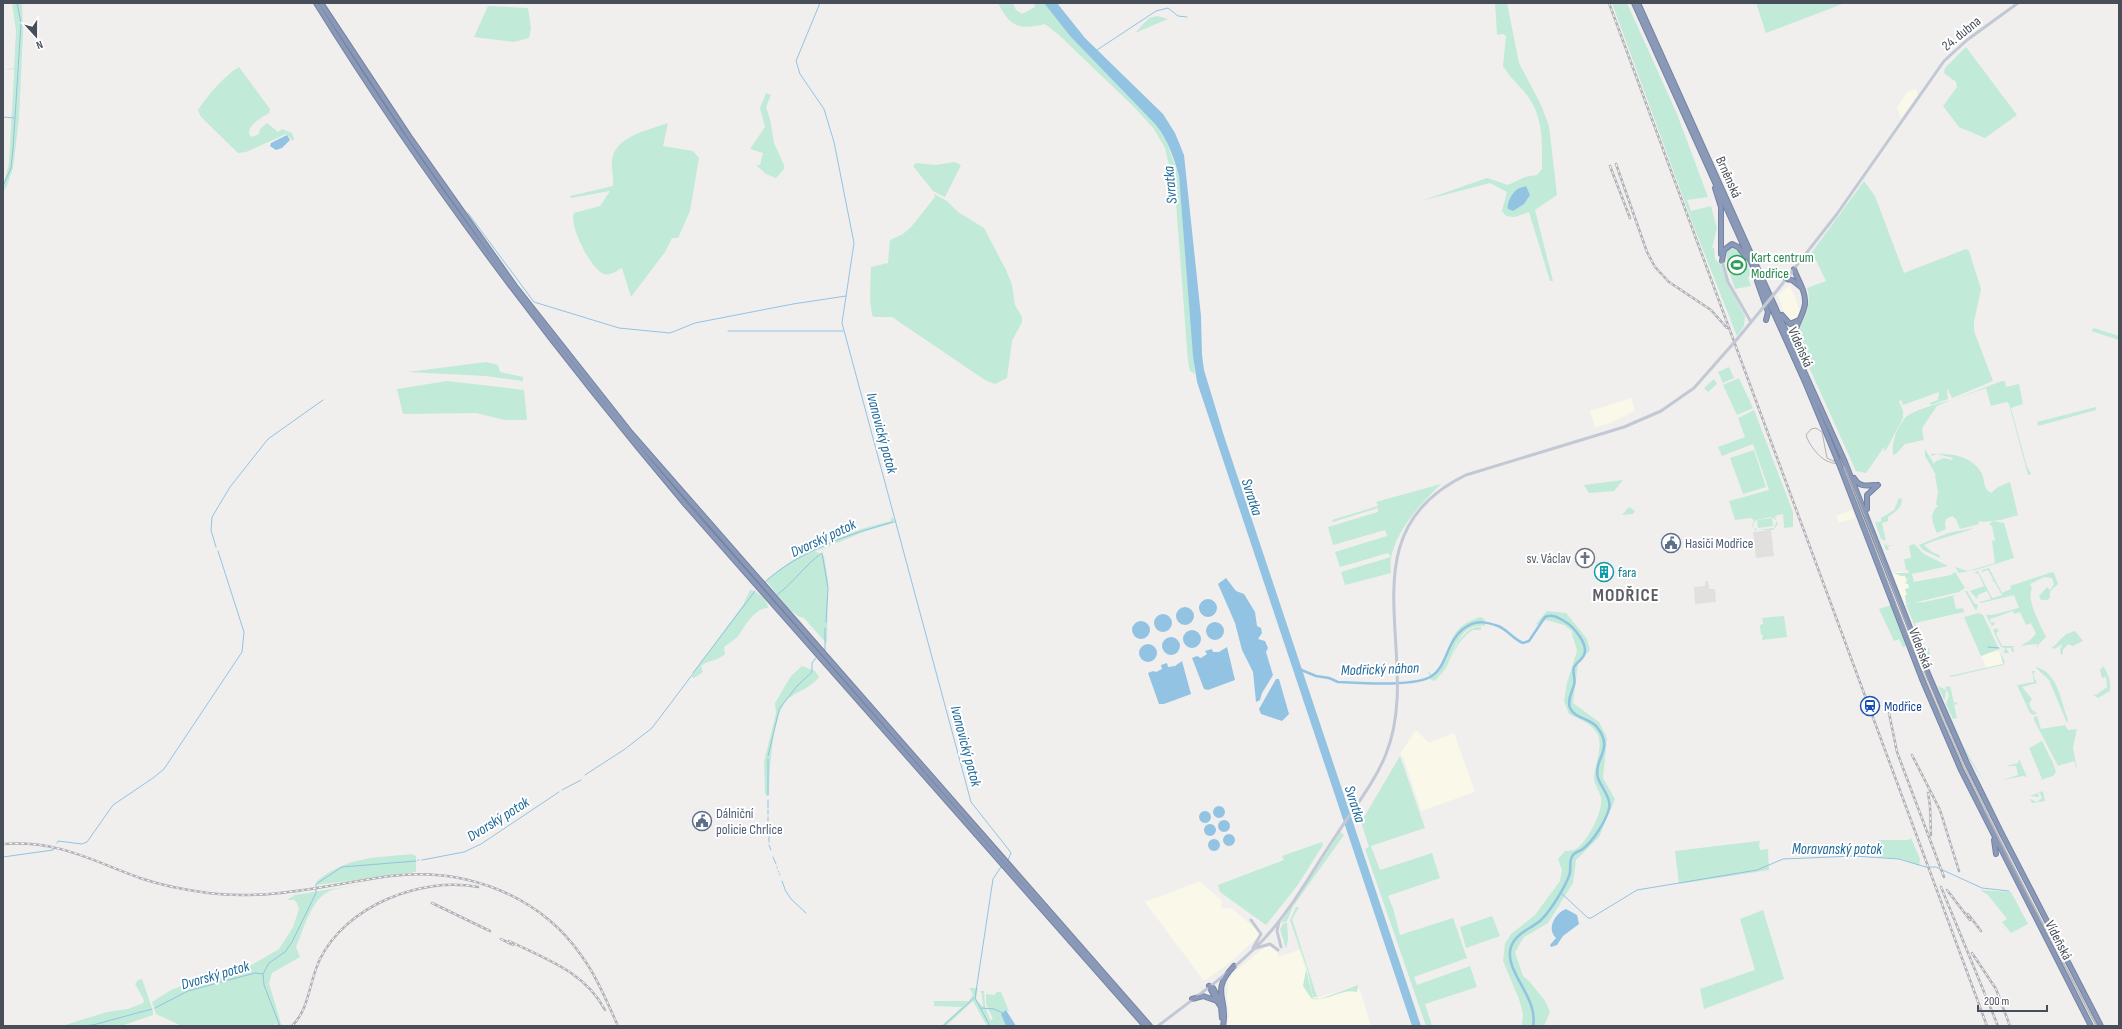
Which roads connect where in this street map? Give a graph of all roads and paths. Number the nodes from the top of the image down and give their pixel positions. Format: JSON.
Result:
{"nodes":[{"id":1,"x":316,"y":3,"type":"edge"},
{"id":2,"x":321,"y":3,"type":"edge"},
{"id":3,"x":1634,"y":3,"type":"edge"},
{"id":4,"x":1638,"y":3,"type":"edge"},
{"id":5,"x":2018,"y":3,"type":"edge"},
{"id":6,"x":1708,"y":167,"type":"junction"},
{"id":7,"x":1722,"y":261,"type":"junction"},
{"id":8,"x":1753,"y":268,"type":"junction"},
{"id":9,"x":1794,"y":269,"type":"junction"},
{"id":10,"x":1786,"y":279,"type":"junction"},
{"id":11,"x":1802,"y":288,"type":"junction"},
{"id":12,"x":1775,"y":306,"type":"junction"},
{"id":13,"x":1766,"y":320,"type":"dead end"},
{"id":14,"x":1800,"y":320,"type":"junction"},
{"id":15,"x":1751,"y":322,"type":"junction"},
{"id":16,"x":1800,"y":360,"type":"junction"},
{"id":17,"x":1845,"y":462,"type":"junction"},
{"id":18,"x":1871,"y":522,"type":"junction"},
{"id":19,"x":1993,"y":836,"type":"junction"},
{"id":20,"x":1996,"y":854,"type":"dead end"},
{"id":21,"x":1251,"y":920,"type":"dead end"},
{"id":22,"x":1279,"y":920,"type":"junction"},
{"id":23,"x":1251,"y":951,"type":"junction"},
{"id":24,"x":1234,"y":966,"type":"junction"},
{"id":25,"x":1208,"y":986,"type":"junction"},
{"id":26,"x":1192,"y":999,"type":"junction"},
{"id":27,"x":1217,"y":1000,"type":"junction"},
{"id":28,"x":1224,"y":1019,"type":"junction"},
{"id":29,"x":1159,"y":1025,"type":"edge"},
{"id":30,"x":1145,"y":1026,"type":"edge"},
{"id":31,"x":1150,"y":1026,"type":"edge"},
{"id":32,"x":1222,"y":1026,"type":"edge"},
{"id":33,"x":2091,"y":1026,"type":"edge"},
{"id":34,"x":2101,"y":1026,"type":"edge"}],
"edges":[{"from":1,"to":30,"type":"highway"},
{"from":2,"to":31,"type":"highway"},
{"from":3,"to":6,"type":"highway","name":"Brněnská"},
{"from":4,"to":12,"type":"highway","name":"Brněnská"},
{"from":5,"to":9,"type":"main road","name":"24. dubna"},
{"from":6,"to":7,"type":"highway"},
{"from":6,"to":8,"type":"highway","name":"Brněnská"},
{"from":7,"to":8,"type":"highway"},
{"from":7,"to":15,"type":"main road"},
{"from":8,"to":13,"type":"highway"},
{"from":8,"to":19,"type":"highway","name":"Vídeňská","bridge":true},
{"from":9,"to":10,"type":"main road","name":"24. dubna"},
{"from":9,"to":11,"type":"highway"},
{"from":10,"to":11,"type":"highway"},
{"from":10,"to":15,"type":"main road","name":"24. dubna","bridge":true},
{"from":11,"to":14,"type":"highway"},
{"from":12,"to":14,"type":"highway"},
{"from":12,"to":16,"type":"highway","name":"Brněnská"},
{"from":14,"to":16,"type":"highway"},
{"from":15,"to":22,"type":"main road","name":"24. dubna","bridge":true},
{"from":16,"to":17,"type":"highway","name":"Vídeňská"},
{"from":17,"to":18,"type":"highway","name":"Vídeňská"},
{"from":17,"to":18,"type":"highway"},
{"from":18,"to":34,"type":"highway","name":"Vídeňská"},
{"from":19,"to":20,"type":"highway"},
{"from":19,"to":33,"type":"highway","name":"Vídeňská"},
{"from":21,"to":23,"type":"main road"},
{"from":22,"to":23,"type":"main road","name":"24. dubna"},
{"from":22,"to":23,"type":"main road"},
{"from":23,"to":24,"type":"main road"},
{"from":24,"to":25,"type":"main road"},
{"from":24,"to":28,"type":"highway"},
{"from":25,"to":26,"type":"main road"},
{"from":25,"to":27,"type":"highway"},
{"from":25,"to":28,"type":"highway"},
{"from":26,"to":27,"type":"highway"},
{"from":26,"to":29,"type":"main road"},
{"from":27,"to":32,"type":"highway"},
{"from":28,"to":32,"type":"highway"}]}
